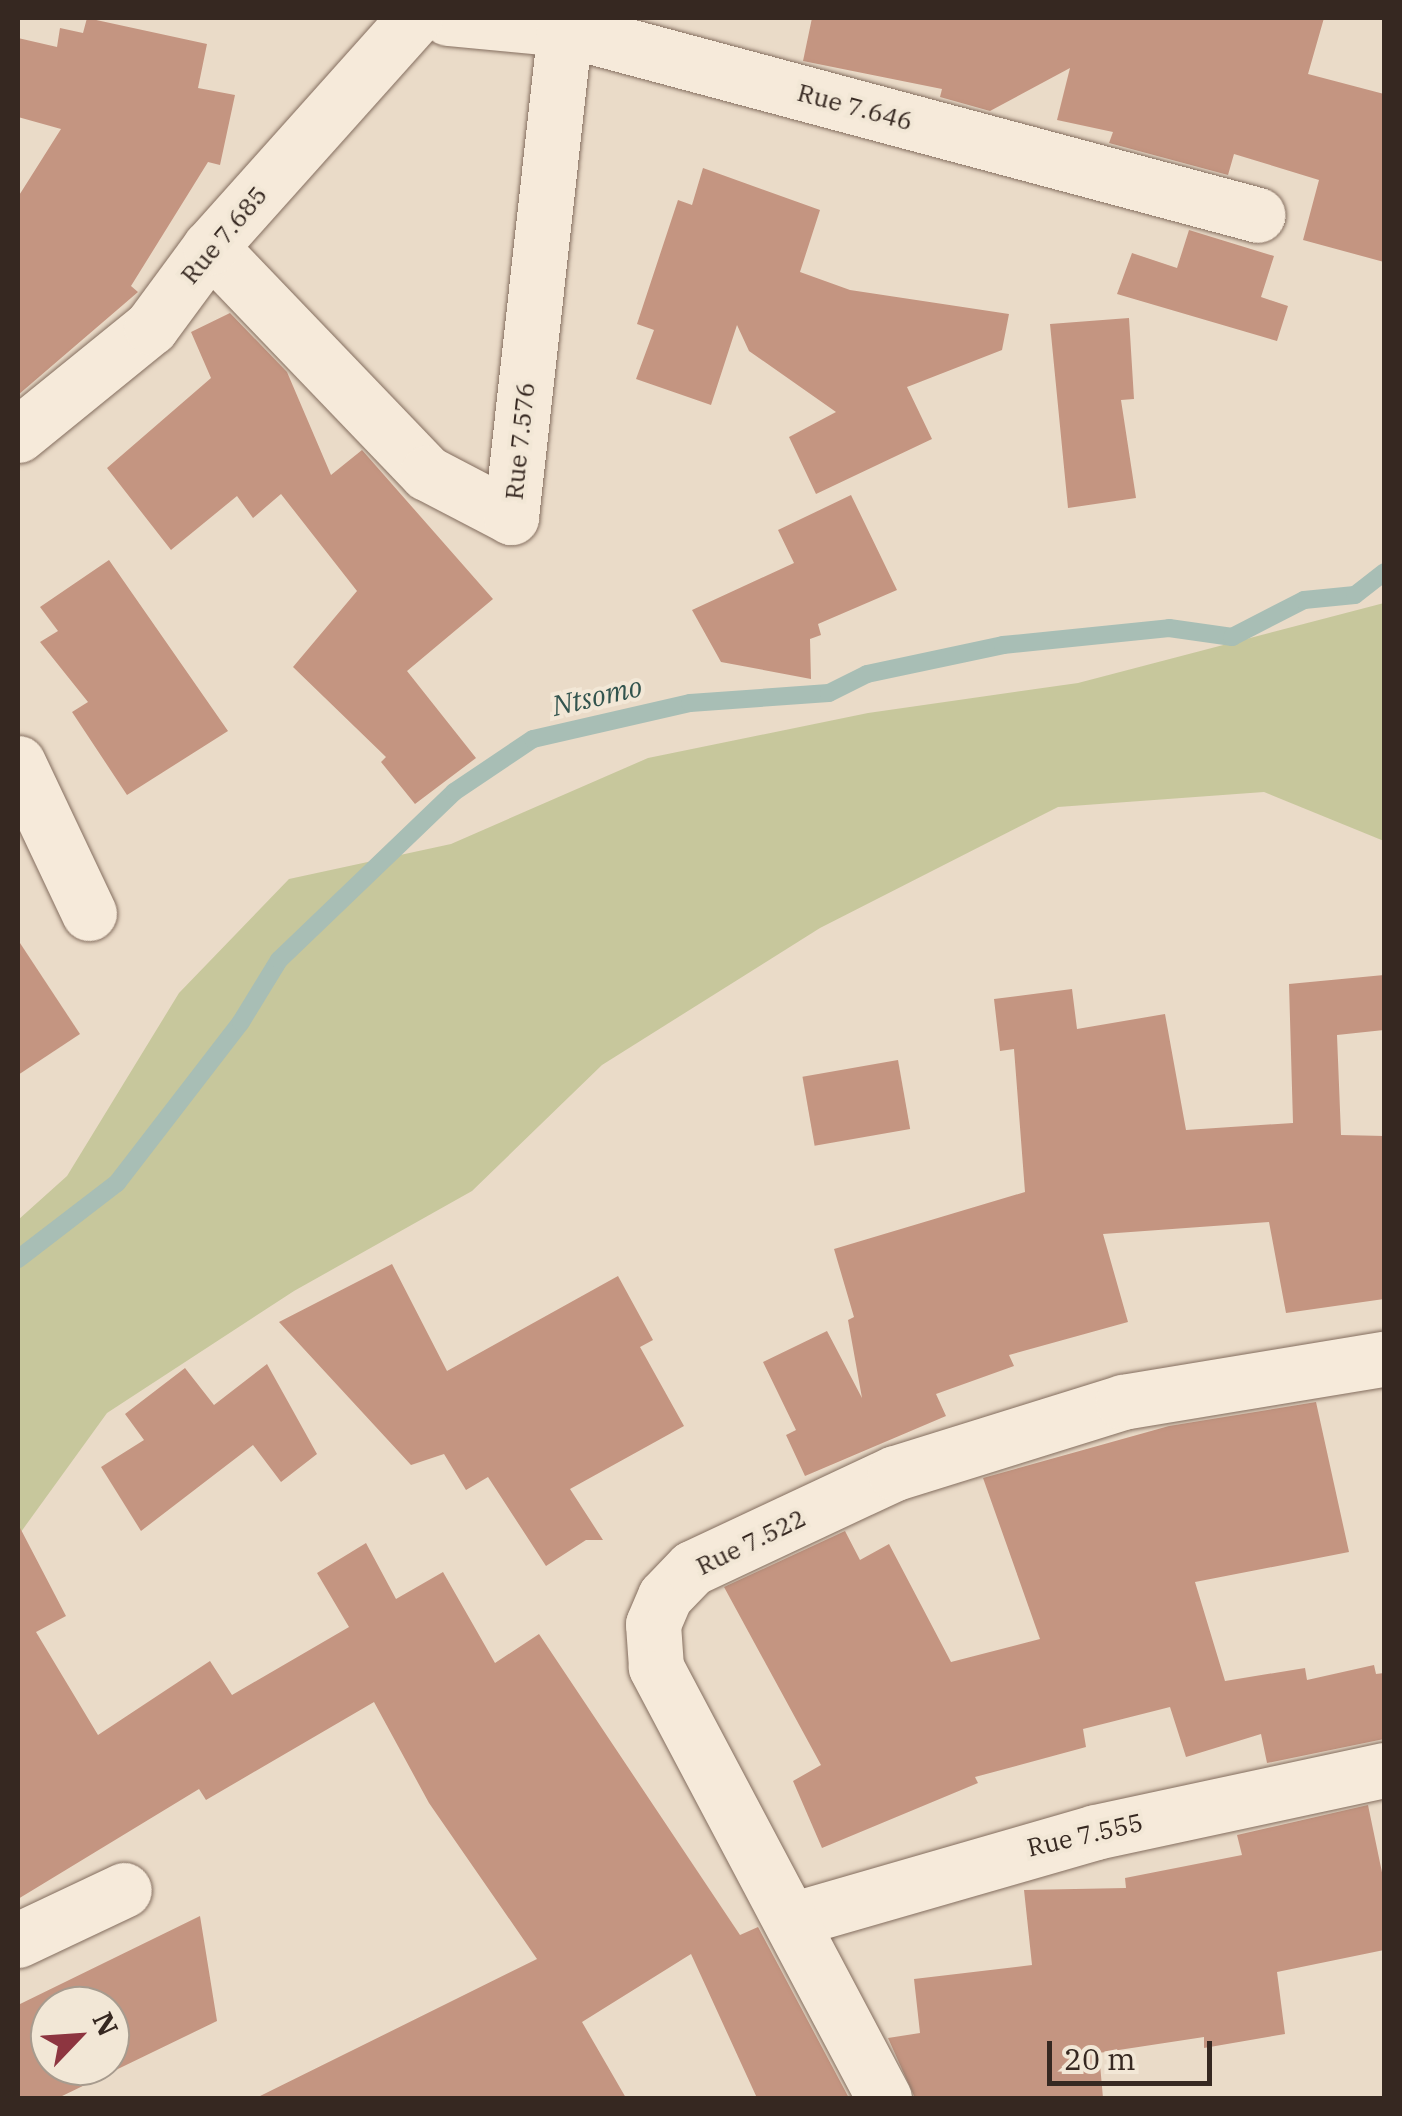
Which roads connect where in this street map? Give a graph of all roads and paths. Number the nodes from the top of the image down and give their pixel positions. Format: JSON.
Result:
{"nodes":[{"id":1,"x":415,"y":18,"type":"edge"},
{"id":2,"x":448,"y":18,"type":"edge"},
{"id":3,"x":565,"y":23,"type":"edge"},
{"id":4,"x":1258,"y":216,"type":"dead end"},
{"id":5,"x":210,"y":246,"type":"junction"},
{"id":6,"x":18,"y":434,"type":"edge"},
{"id":7,"x":18,"y":763,"type":"edge"},
{"id":8,"x":89,"y":913,"type":"dead end"},
{"id":9,"x":1384,"y":1358,"type":"edge"},
{"id":10,"x":1384,"y":1770,"type":"edge"},
{"id":11,"x":124,"y":1890,"type":"dead end"},
{"id":12,"x":791,"y":1920,"type":"junction"},
{"id":13,"x":18,"y":1940,"type":"edge"},
{"id":14,"x":884,"y":2098,"type":"edge"}],
"edges":[{"from":1,"to":5,"type":"street","name":"Rue 7.685"},
{"from":2,"to":3,"type":"street","name":"Rue 7.646"},
{"from":3,"to":4,"type":"street","name":"Rue 7.646"},
{"from":3,"to":5,"type":"street","name":"Rue 7.576"},
{"from":5,"to":6,"type":"street","name":"Rue 7.685"},
{"from":7,"to":8,"type":"street"},
{"from":9,"to":12,"type":"street","name":"Rue 7.522"},
{"from":10,"to":12,"type":"street","name":"Rue 7.555"},
{"from":11,"to":13,"type":"street"},
{"from":12,"to":14,"type":"street","name":"Rue 7.522"}]}
